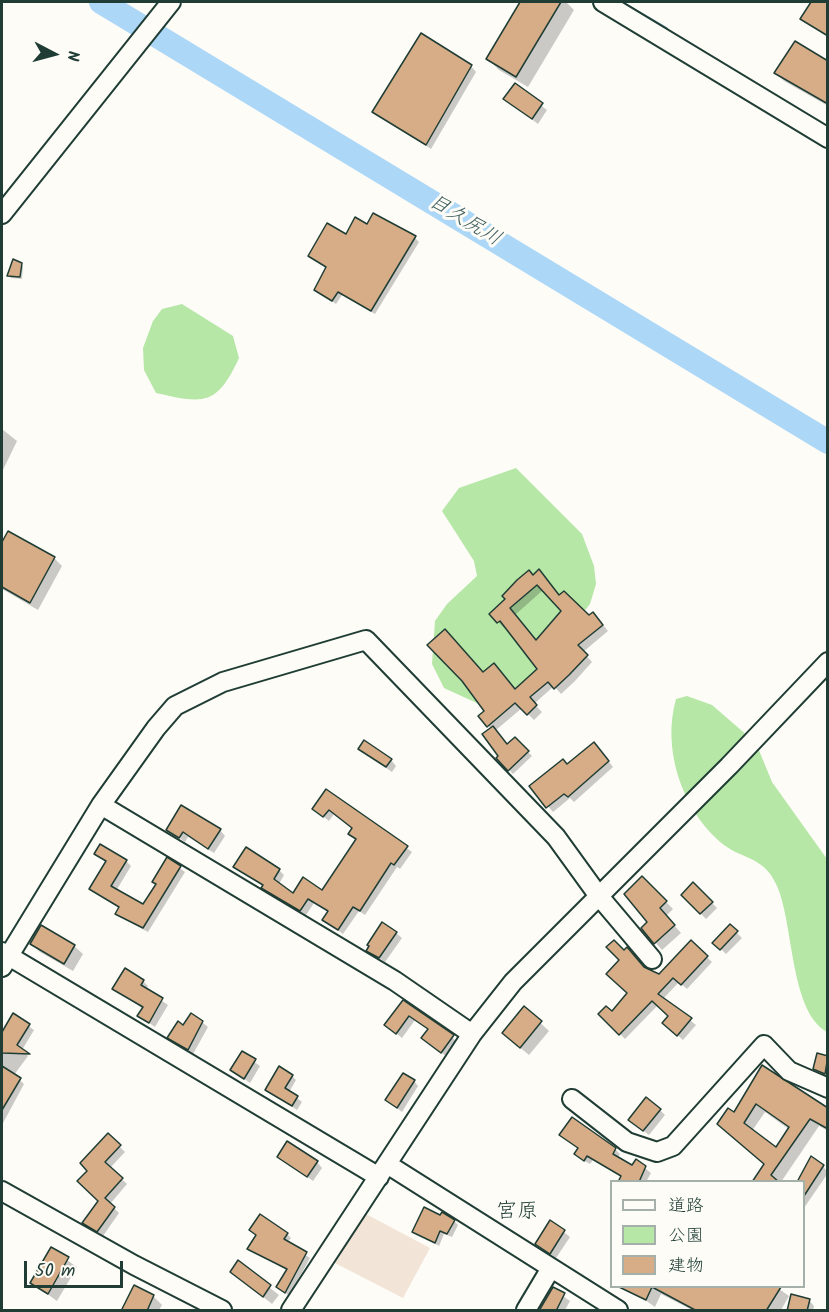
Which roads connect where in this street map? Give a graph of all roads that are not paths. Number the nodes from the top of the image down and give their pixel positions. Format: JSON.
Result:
{"nodes":[{"id":1,"x":603,"y":2,"type":"edge"},
{"id":2,"x":169,"y":5,"type":"edge"},
{"id":3,"x":828,"y":138,"type":"edge"},
{"id":4,"x":2,"y":214,"type":"edge"},
{"id":5,"x":828,"y":662,"type":"edge"},
{"id":6,"x":101,"y":805,"type":"junction"},
{"id":7,"x":598,"y":895,"type":"junction"},
{"id":8,"x":4,"y":958,"type":"edge"},
{"id":9,"x":652,"y":959,"type":"dead end"},
{"id":10,"x":472,"y":1034,"type":"junction"},
{"id":11,"x":828,"y":1088,"type":"edge"},
{"id":12,"x":572,"y":1099,"type":"dead end"},
{"id":13,"x":383,"y":1170,"type":"junction"},
{"id":14,"x":2,"y":1191,"type":"edge"},
{"id":15,"x":551,"y":1268,"type":"junction"},
{"id":16,"x":222,"y":1311,"type":"edge"},
{"id":17,"x":291,"y":1311,"type":"edge"},
{"id":18,"x":526,"y":1311,"type":"edge"},
{"id":19,"x":618,"y":1311,"type":"edge"}],
"edges":[{"from":1,"to":3,"type":"street"},
{"from":2,"to":4,"type":"street"},
{"from":5,"to":7,"type":"street"},
{"from":6,"to":7,"type":"street"},
{"from":6,"to":8,"type":"street"},
{"from":6,"to":10,"type":"street"},
{"from":7,"to":9,"type":"street"},
{"from":7,"to":10,"type":"street"},
{"from":8,"to":13,"type":"street"},
{"from":10,"to":13,"type":"street"},
{"from":11,"to":12,"type":"street"},
{"from":13,"to":15,"type":"street"},
{"from":13,"to":17,"type":"street"},
{"from":14,"to":16,"type":"street"},
{"from":15,"to":18,"type":"street"},
{"from":15,"to":19,"type":"street"}]}
